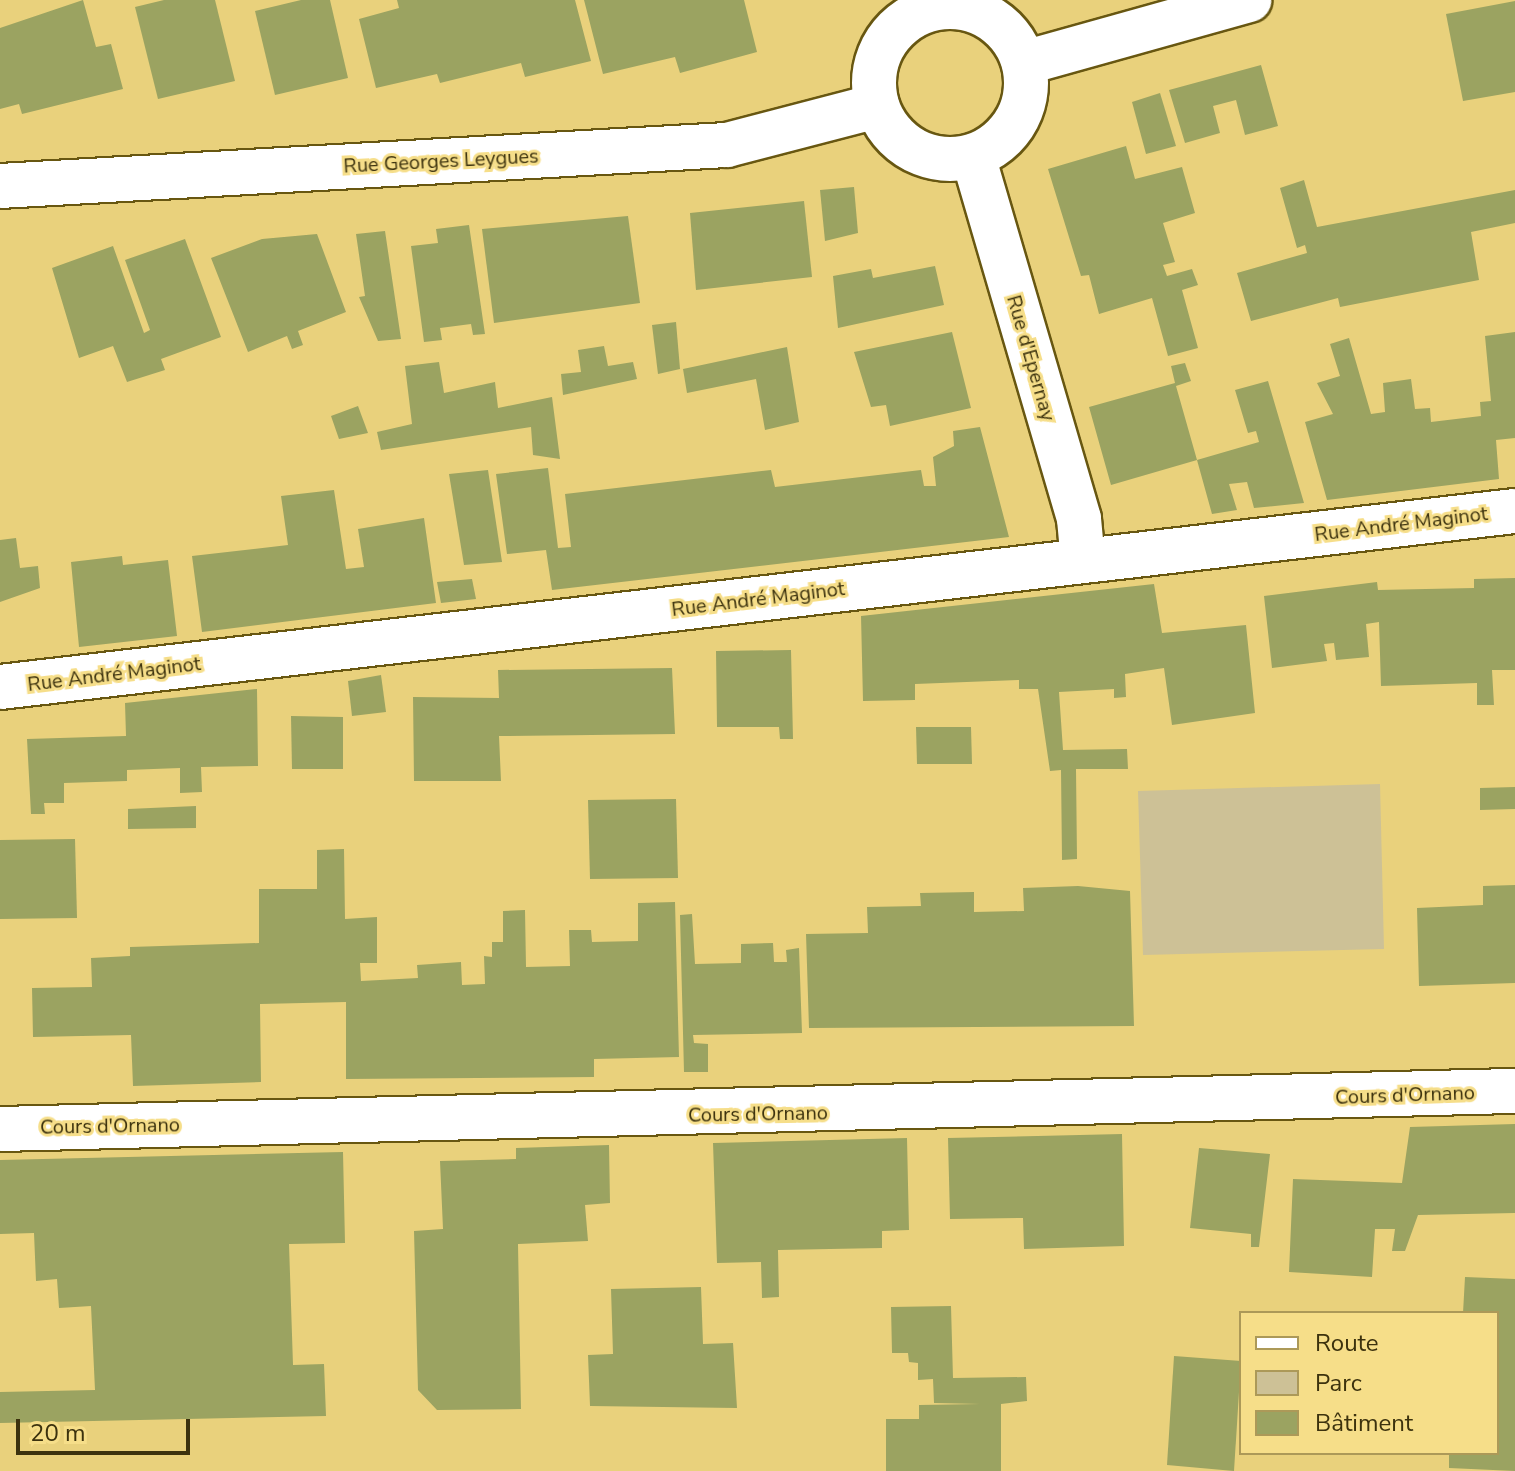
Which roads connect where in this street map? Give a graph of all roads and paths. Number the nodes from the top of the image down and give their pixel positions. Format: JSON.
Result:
{"nodes":[{"id":1,"x":1249,"y":0,"type":"edge"},
{"id":2,"x":929,"y":4,"type":"edge"},
{"id":3,"x":1024,"y":63,"type":"junction"},
{"id":4,"x":877,"y":106,"type":"junction"},
{"id":5,"x":973,"y":156,"type":"junction"},
{"id":6,"x":0,"y":186,"type":"edge"},
{"id":7,"x":1515,"y":511,"type":"edge"},
{"id":8,"x":1083,"y":561,"type":"junction"},
{"id":9,"x":0,"y":687,"type":"edge"},
{"id":10,"x":1515,"y":1091,"type":"edge"},
{"id":11,"x":0,"y":1129,"type":"edge"}],
"edges":[{"from":1,"to":3,"type":"street"},
{"from":2,"to":3,"type":"street"},
{"from":2,"to":4,"type":"street"},
{"from":3,"to":5,"type":"street"},
{"from":4,"to":5,"type":"street"},
{"from":4,"to":6,"type":"street","name":"Rue Georges Leygues"},
{"from":5,"to":8,"type":"street","name":"Rue d'Epernay"},
{"from":7,"to":8,"type":"street","name":"Rue André Maginot"},
{"from":8,"to":9,"type":"street","name":"Rue André Maginot"},
{"from":10,"to":11,"type":"street","name":"Cours d'Ornano"}]}
